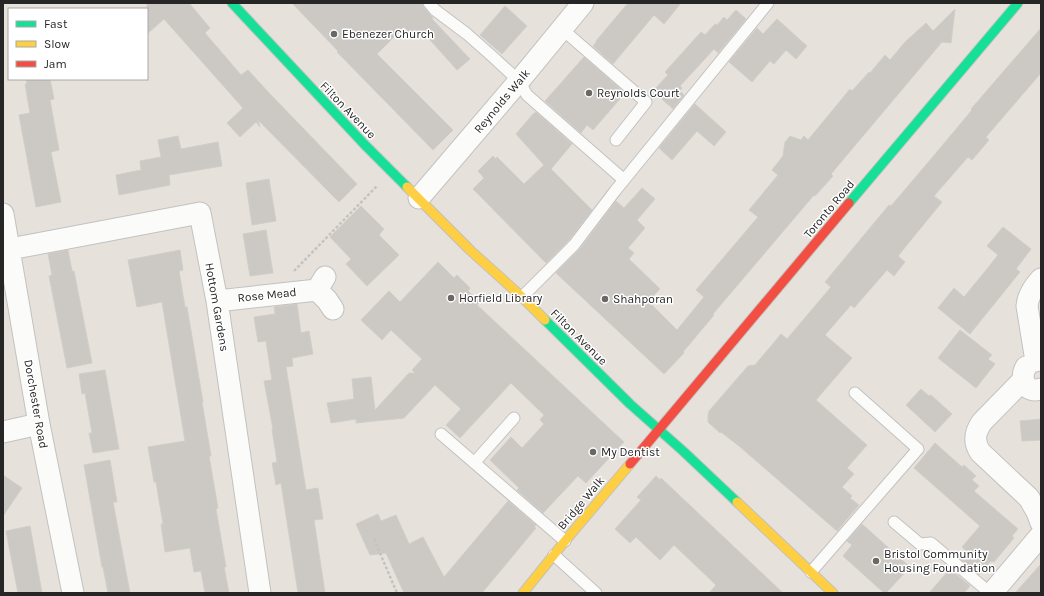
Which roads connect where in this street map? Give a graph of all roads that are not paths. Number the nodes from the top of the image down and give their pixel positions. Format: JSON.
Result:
{"nodes":[{"id":1,"x":232,"y":3,"type":"edge"},
{"id":2,"x":429,"y":3,"type":"edge"},
{"id":3,"x":583,"y":3,"type":"edge"},
{"id":4,"x":768,"y":3,"type":"edge"},
{"id":5,"x":1018,"y":3,"type":"edge"},
{"id":6,"x":562,"y":29,"type":"junction"},
{"id":7,"x":519,"y":81,"type":"junction"},
{"id":8,"x":616,"y":140,"type":"dead end"},
{"id":9,"x":624,"y":180,"type":"junction"},
{"id":10,"x":419,"y":198,"type":"junction"},
{"id":11,"x":3,"y":214,"type":"edge"},
{"id":12,"x":10,"y":249,"type":"junction"},
{"id":13,"x":1041,"y":279,"type":"edge"},
{"id":14,"x":522,"y":298,"type":"junction"},
{"id":15,"x":218,"y":301,"type":"junction"},
{"id":16,"x":333,"y":309,"type":"dead end"},
{"id":17,"x":1039,"y":362,"type":"edge"},
{"id":18,"x":1032,"y":384,"type":"edge"},
{"id":19,"x":855,"y":393,"type":"dead end"},
{"id":20,"x":514,"y":418,"type":"dead end"},
{"id":21,"x":39,"y":424,"type":"junction"},
{"id":22,"x":659,"y":429,"type":"junction"},
{"id":23,"x":3,"y":432,"type":"edge"},
{"id":24,"x":441,"y":434,"type":"dead end"},
{"id":25,"x":474,"y":463,"type":"junction"},
{"id":26,"x":894,"y":522,"type":"dead end"},
{"id":27,"x":1041,"y":523,"type":"edge"},
{"id":28,"x":1041,"y":535,"type":"edge"},
{"id":29,"x":565,"y":541,"type":"junction"},
{"id":30,"x":554,"y":555,"type":"junction"},
{"id":31,"x":811,"y":572,"type":"junction"},
{"id":32,"x":73,"y":593,"type":"edge"},
{"id":33,"x":260,"y":593,"type":"edge"},
{"id":34,"x":523,"y":593,"type":"edge"},
{"id":35,"x":596,"y":593,"type":"edge"},
{"id":36,"x":833,"y":593,"type":"edge"},
{"id":37,"x":991,"y":593,"type":"edge"}],
"edges":[{"from":1,"to":10,"type":"street","name":"Filton Avenue"},
{"from":2,"to":7,"type":"lane"},
{"from":3,"to":6,"type":"street","name":"Reynolds Walk"},
{"from":4,"to":9,"type":"lane"},
{"from":5,"to":22,"type":"street","name":"Toronto Road"},
{"from":6,"to":7,"type":"street","name":"Reynolds Walk"},
{"from":6,"to":8,"type":"lane"},
{"from":7,"to":9,"type":"lane"},
{"from":7,"to":10,"type":"street","name":"Reynolds Walk"},
{"from":9,"to":14,"type":"lane"},
{"from":10,"to":14,"type":"street","name":"Filton Avenue"},
{"from":11,"to":12,"type":"street","name":"Dorchester Road"},
{"from":12,"to":15,"type":"street","name":"Hottom Gardens"},
{"from":12,"to":21,"type":"street","name":"Dorchester Road"},
{"from":13,"to":17,"type":"street"},
{"from":14,"to":22,"type":"street","name":"Filton Avenue"},
{"from":15,"to":16,"type":"street","name":"Rose Mead"},
{"from":15,"to":33,"type":"street","name":"Hottom Gardens"},
{"from":17,"to":18,"type":"street"},
{"from":18,"to":27,"type":"street"},
{"from":19,"to":31,"type":"lane"},
{"from":20,"to":25,"type":"lane"},
{"from":21,"to":23,"type":"street"},
{"from":21,"to":32,"type":"street","name":"Dorchester Road"},
{"from":22,"to":29,"type":"street","name":"Bridge Walk"},
{"from":22,"to":31,"type":"street","name":"Filton Avenue"},
{"from":24,"to":25,"type":"lane"},
{"from":25,"to":29,"type":"lane"},
{"from":26,"to":37,"type":"lane"},
{"from":28,"to":37,"type":"street"},
{"from":29,"to":30,"type":"street","name":"Bridge Walk"},
{"from":30,"to":34,"type":"street","name":"Bridge Walk"},
{"from":30,"to":35,"type":"lane"},
{"from":31,"to":36,"type":"street","name":"Filton Avenue"}]}
